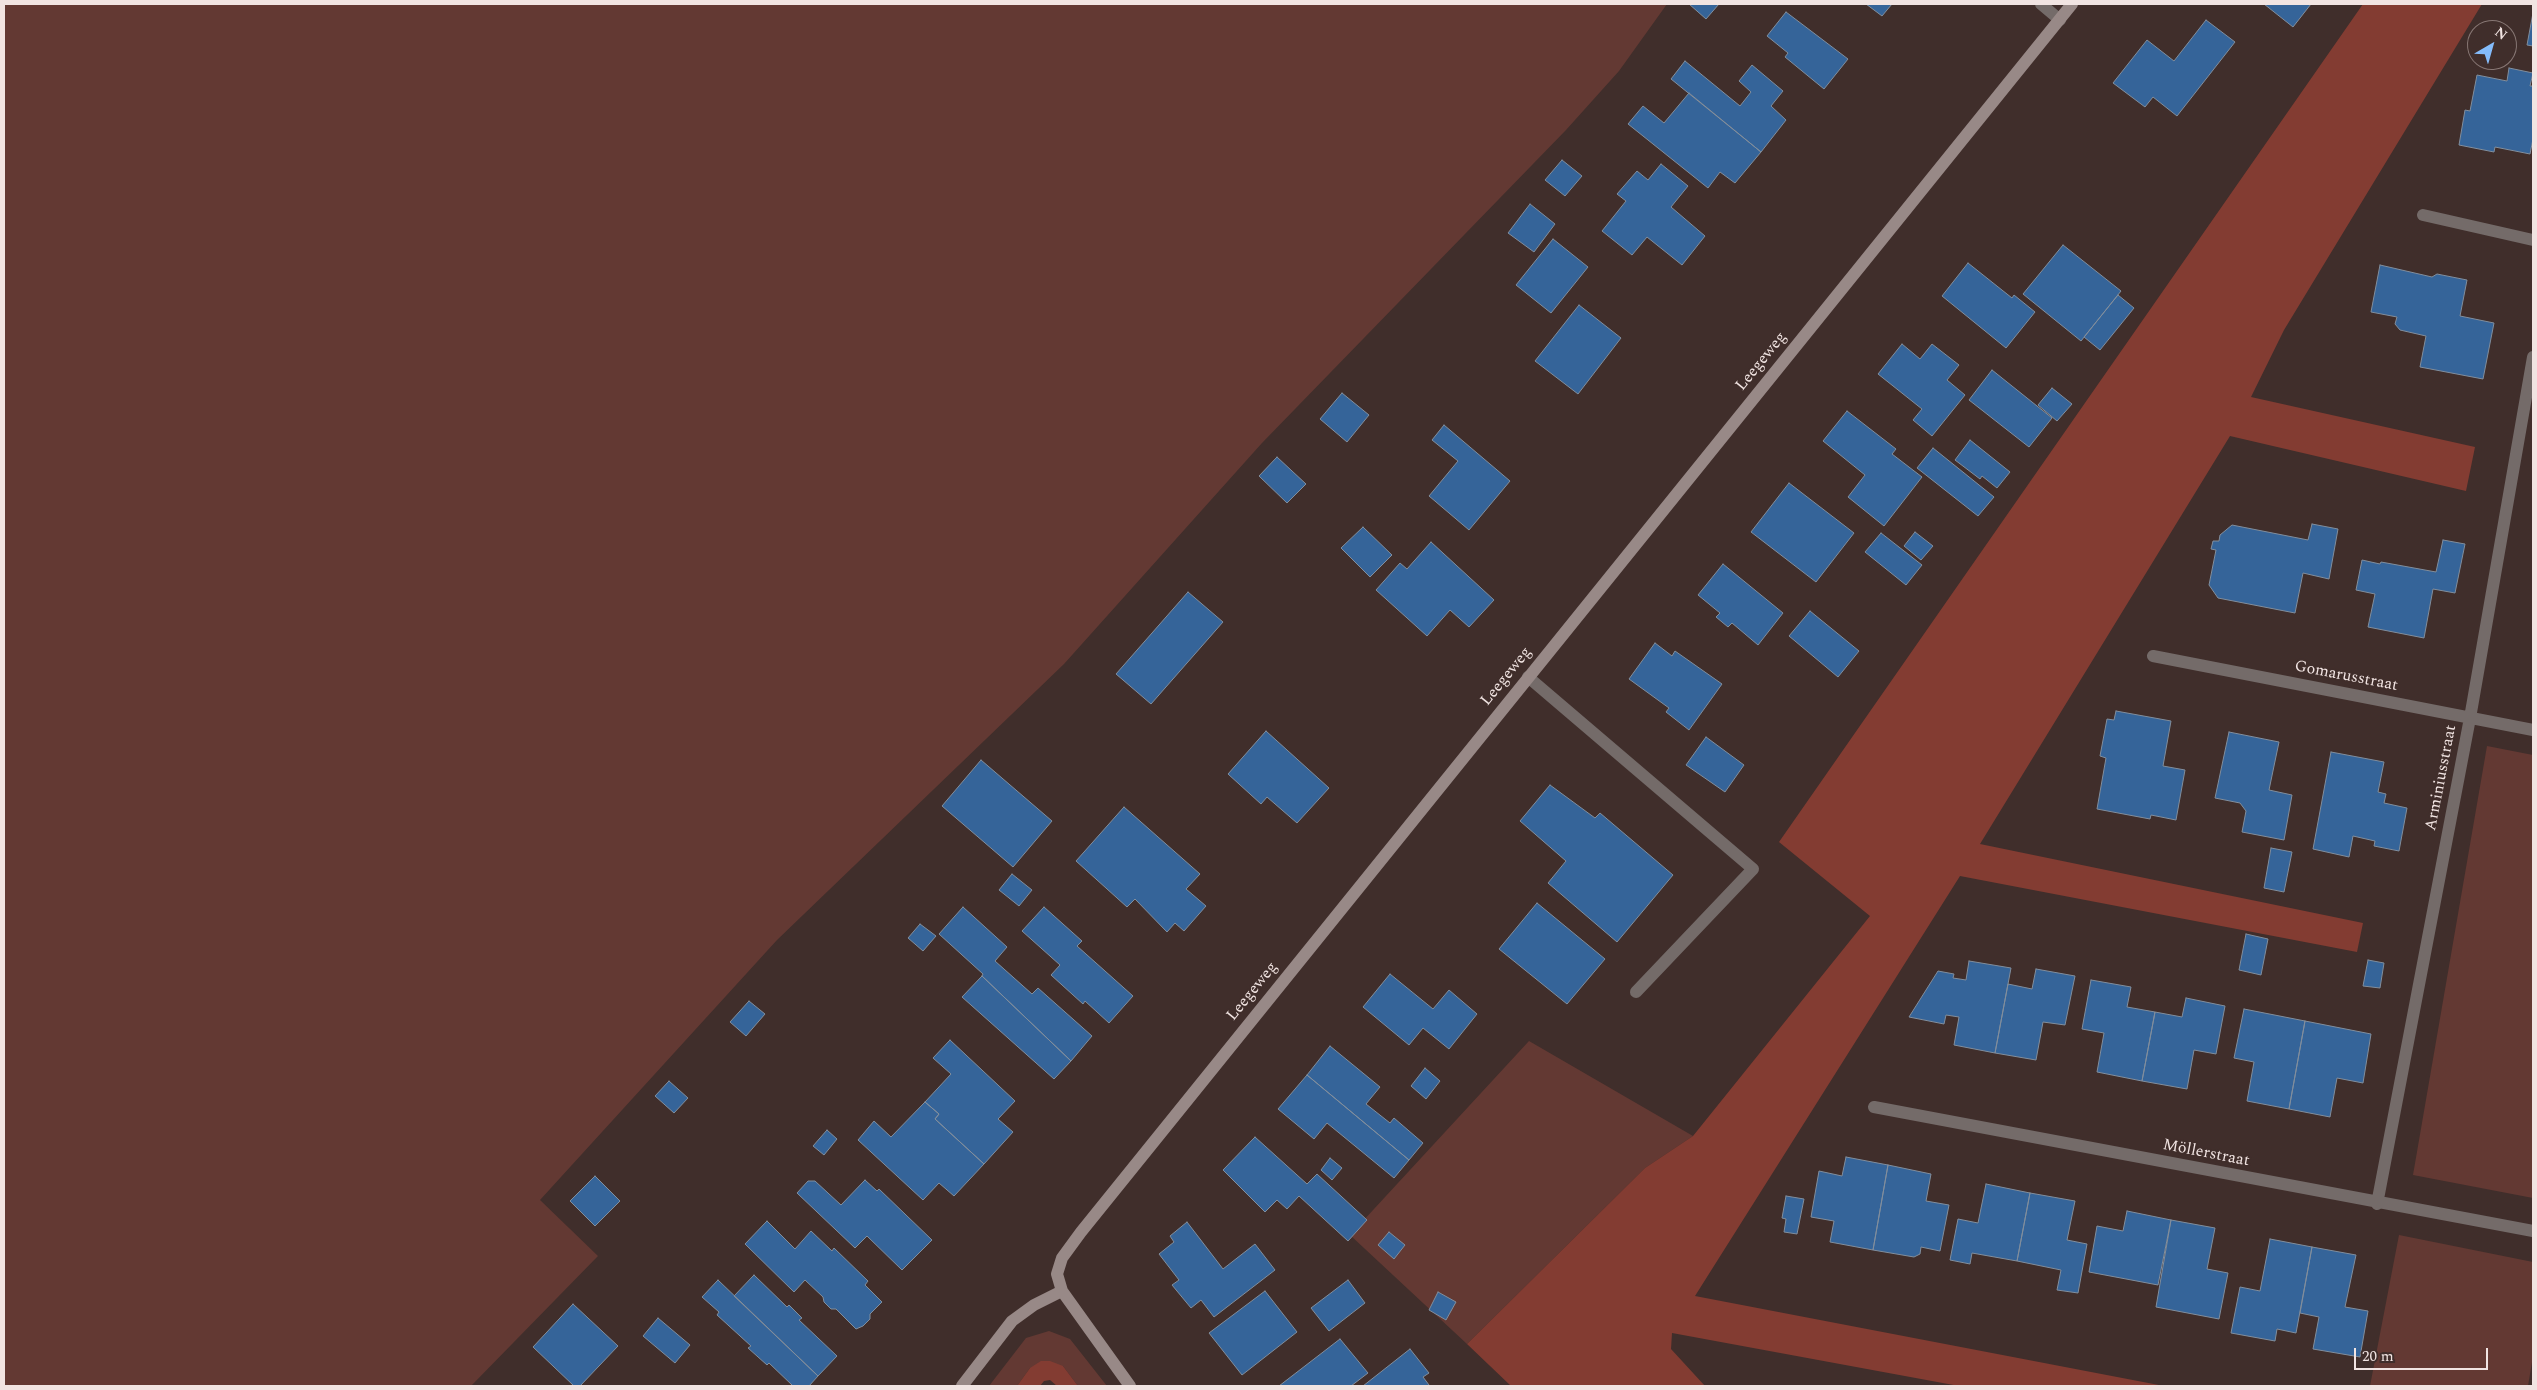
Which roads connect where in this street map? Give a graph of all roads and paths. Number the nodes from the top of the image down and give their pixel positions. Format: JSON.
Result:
{"nodes":[{"id":1,"x":2040,"y":4,"type":"edge"},
{"id":2,"x":2072,"y":4,"type":"edge"},
{"id":3,"x":2060,"y":20,"type":"junction"},
{"id":4,"x":2423,"y":215,"type":"dead end"},
{"id":5,"x":2533,"y":240,"type":"edge"},
{"id":6,"x":2533,"y":357,"type":"edge"},
{"id":7,"x":2153,"y":656,"type":"dead end"},
{"id":8,"x":1528,"y":677,"type":"junction"},
{"id":9,"x":2470,"y":718,"type":"junction"},
{"id":10,"x":2533,"y":730,"type":"edge"},
{"id":11,"x":1636,"y":992,"type":"dead end"},
{"id":12,"x":1874,"y":1106,"type":"dead end"},
{"id":13,"x":2377,"y":1204,"type":"junction"},
{"id":14,"x":2533,"y":1231,"type":"edge"},
{"id":15,"x":1062,"y":1291,"type":"junction"},
{"id":16,"x":962,"y":1386,"type":"edge"},
{"id":17,"x":1130,"y":1386,"type":"edge"}],
"edges":[{"from":1,"to":3,"type":"street"},
{"from":2,"to":3,"type":"main road","name":"Leegeweg"},
{"from":3,"to":8,"type":"main road","name":"Leegeweg"},
{"from":4,"to":5,"type":"street"},
{"from":6,"to":9,"type":"street","name":"Arminiusstraat"},
{"from":7,"to":9,"type":"street","name":"Gomarusstraat"},
{"from":8,"to":11,"type":"street"},
{"from":8,"to":15,"type":"main road","name":"Leegeweg"},
{"from":9,"to":10,"type":"street","name":"Gomarusstraat"},
{"from":9,"to":13,"type":"street","name":"Arminiusstraat"},
{"from":12,"to":13,"type":"street","name":"Möllerstraat"},
{"from":13,"to":14,"type":"street","name":"Möllerstraat"},
{"from":15,"to":16,"type":"main road"},
{"from":15,"to":17,"type":"main road","name":"Leegeweg"}]}
